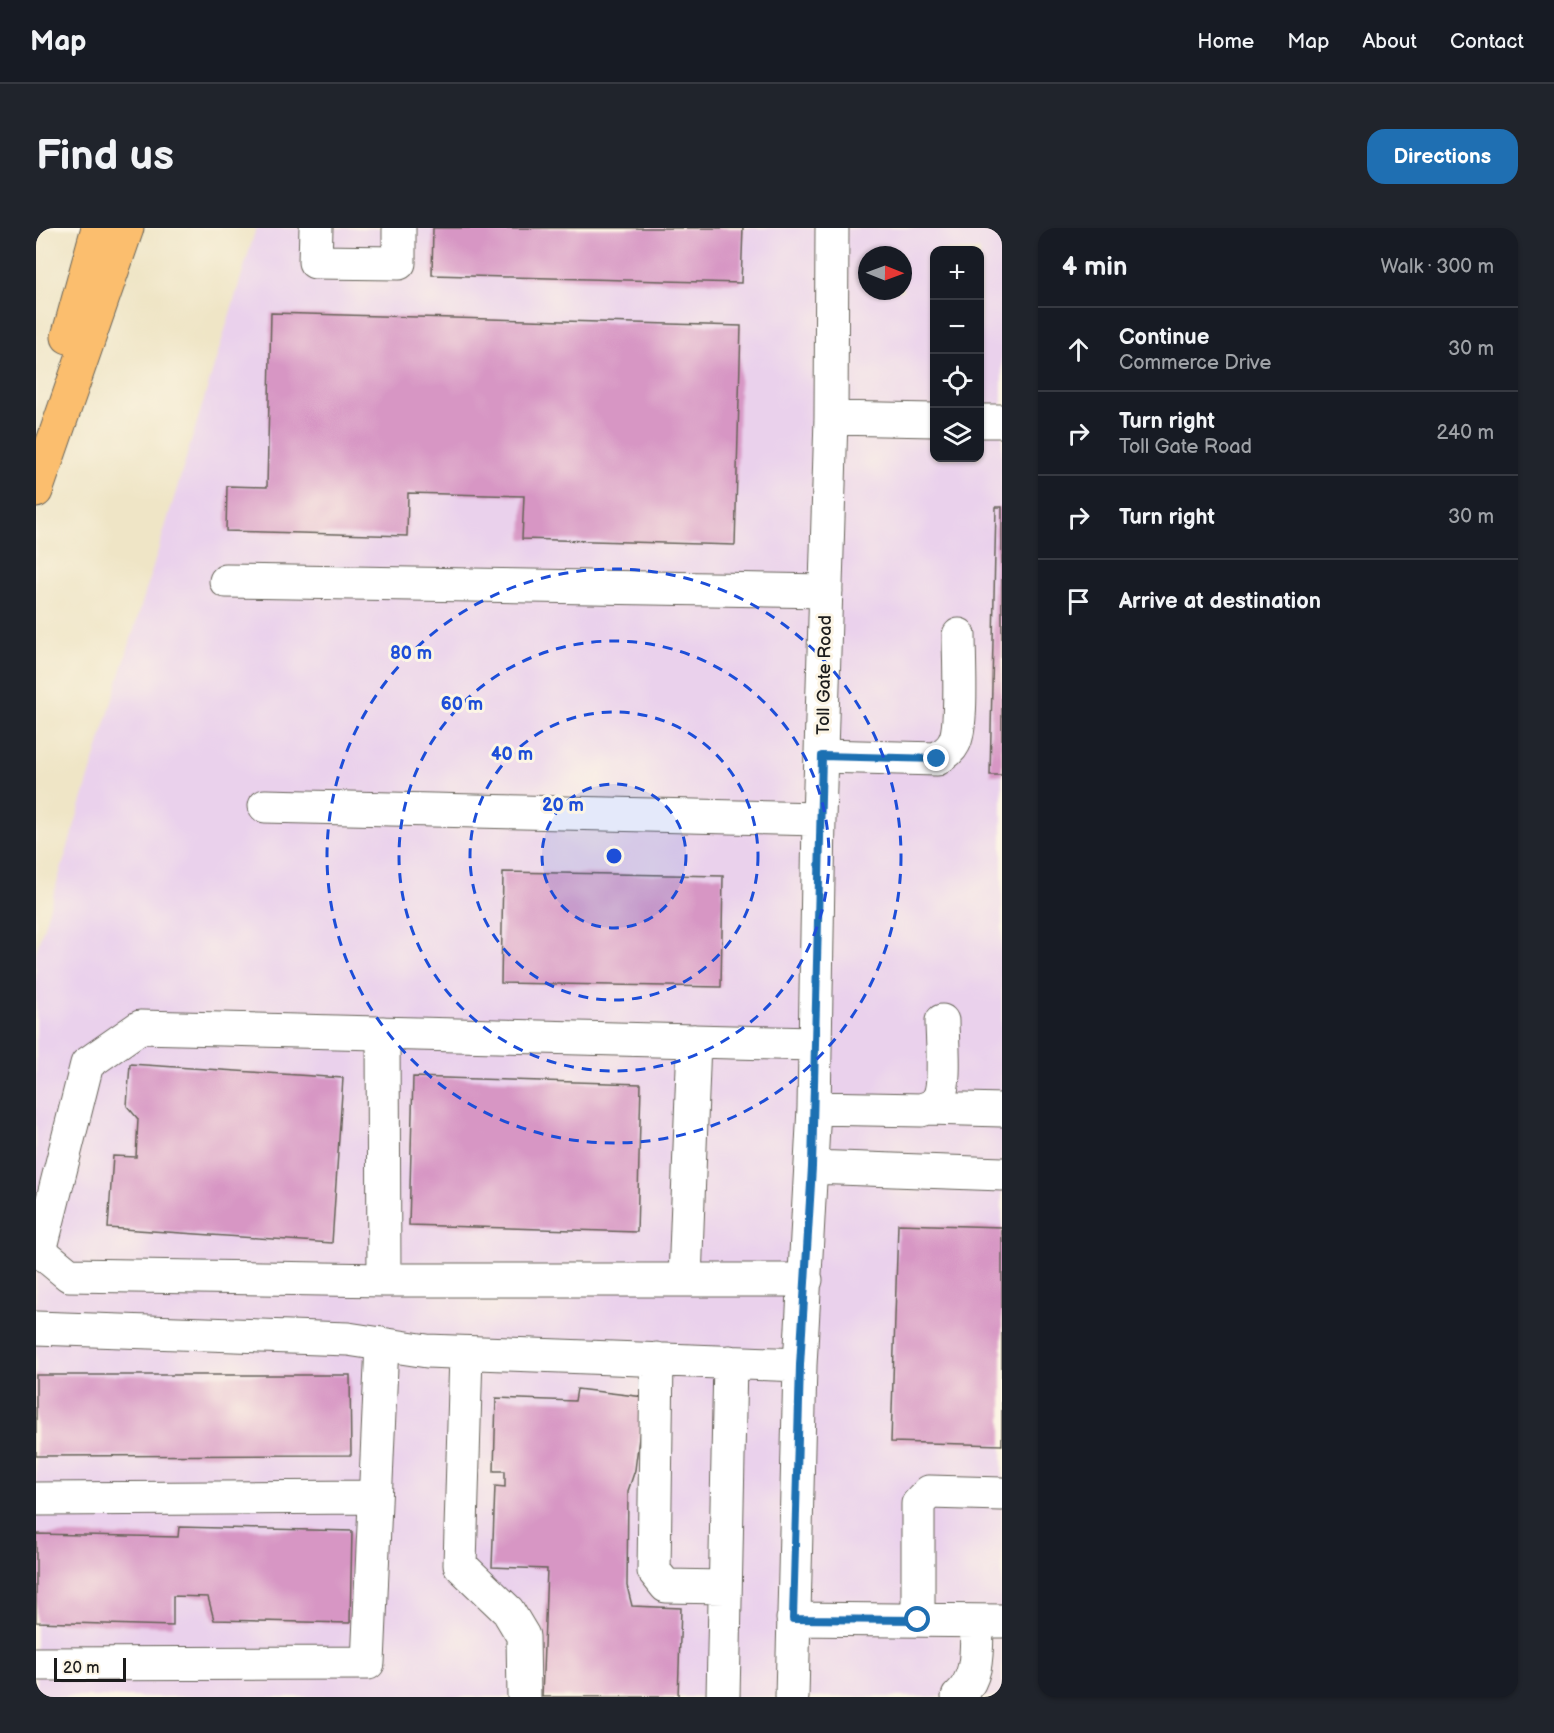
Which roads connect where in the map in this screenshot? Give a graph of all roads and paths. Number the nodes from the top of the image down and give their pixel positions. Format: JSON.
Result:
{"nodes":[{"id":1,"x":98,"y":228,"type":"edge"},
{"id":2,"x":128,"y":228,"type":"edge"},
{"id":3,"x":316,"y":228,"type":"edge"},
{"id":4,"x":399,"y":228,"type":"edge"},
{"id":5,"x":832,"y":228,"type":"edge"},
{"id":6,"x":831,"y":418,"type":"junction"},
{"id":7,"x":930,"y":420,"type":"edge"},
{"id":8,"x":984,"y":421,"type":"edge"},
{"id":9,"x":1002,"y":421,"type":"edge"},
{"id":10,"x":36,"y":458,"type":"edge"},
{"id":11,"x":36,"y":491,"type":"edge"},
{"id":12,"x":226,"y":581,"type":"dead end"},
{"id":13,"x":826,"y":591,"type":"junction"},
{"id":14,"x":959,"y":635,"type":"dead end"},
{"id":15,"x":822,"y":756,"type":"junction"},
{"id":16,"x":265,"y":806,"type":"dead end"},
{"id":17,"x":819,"y":819,"type":"junction"},
{"id":18,"x":942,"y":1021,"type":"dead end"},
{"id":19,"x":383,"y":1033,"type":"junction"},
{"id":20,"x":694,"y":1041,"type":"junction"},
{"id":21,"x":813,"y":1044,"type":"junction"},
{"id":22,"x":814,"y":1108,"type":"junction"},
{"id":23,"x":928,"y":1108,"type":"junction"},
{"id":24,"x":1002,"y":1110,"type":"edge"},
{"id":25,"x":812,"y":1167,"type":"junction"},
{"id":26,"x":1002,"y":1174,"type":"edge"},
{"id":27,"x":384,"y":1280,"type":"junction"},
{"id":28,"x":685,"y":1280,"type":"junction"},
{"id":29,"x":806,"y":1280,"type":"junction"},
{"id":30,"x":36,"y":1328,"type":"edge"},
{"id":31,"x":382,"y":1344,"type":"junction"},
{"id":32,"x":465,"y":1353,"type":"junction"},
{"id":33,"x":657,"y":1359,"type":"junction"},
{"id":34,"x":730,"y":1362,"type":"junction"},
{"id":35,"x":800,"y":1365,"type":"junction"},
{"id":36,"x":1002,"y":1494,"type":"edge"},
{"id":37,"x":375,"y":1497,"type":"junction"},
{"id":38,"x":36,"y":1498,"type":"edge"},
{"id":39,"x":725,"y":1587,"type":"junction"},
{"id":40,"x":793,"y":1619,"type":"junction"},
{"id":41,"x":918,"y":1620,"type":"junction"},
{"id":42,"x":990,"y":1621,"type":"edge"},
{"id":43,"x":36,"y":1664,"type":"edge"},
{"id":44,"x":524,"y":1697,"type":"edge"},
{"id":45,"x":723,"y":1697,"type":"edge"},
{"id":46,"x":792,"y":1697,"type":"edge"},
{"id":47,"x":958,"y":1697,"type":"edge"}],
"edges":[{"from":1,"to":10,"type":"highway"},
{"from":2,"to":11,"type":"highway"},
{"from":3,"to":4,"type":"street"},
{"from":5,"to":6,"type":"street","name":"Toll Gate Road"},
{"from":6,"to":7,"type":"street"},
{"from":6,"to":13,"type":"street","name":"Toll Gate Road"},
{"from":8,"to":9,"type":"street"},
{"from":12,"to":13,"type":"street"},
{"from":13,"to":15,"type":"street","name":"Toll Gate Road"},
{"from":14,"to":15,"type":"street"},
{"from":15,"to":17,"type":"street","name":"Toll Gate Road"},
{"from":16,"to":17,"type":"street"},
{"from":17,"to":21,"type":"street","name":"Toll Gate Road"},
{"from":18,"to":23,"type":"street"},
{"from":19,"to":20,"type":"street"},
{"from":19,"to":27,"type":"street"},
{"from":19,"to":27,"type":"street"},
{"from":20,"to":21,"type":"street"},
{"from":20,"to":28,"type":"street"},
{"from":21,"to":22,"type":"street","name":"Toll Gate Road"},
{"from":22,"to":23,"type":"street"},
{"from":22,"to":25,"type":"street","name":"Toll Gate Road"},
{"from":23,"to":24,"type":"street"},
{"from":25,"to":26,"type":"street"},
{"from":25,"to":29,"type":"street","name":"Toll Gate Road"},
{"from":27,"to":28,"type":"street"},
{"from":28,"to":29,"type":"street"},
{"from":29,"to":35,"type":"street","name":"Toll Gate Road"},
{"from":30,"to":31,"type":"street"},
{"from":31,"to":32,"type":"street"},
{"from":31,"to":37,"type":"street"},
{"from":32,"to":33,"type":"street"},
{"from":32,"to":44,"type":"street"},
{"from":33,"to":34,"type":"street"},
{"from":33,"to":39,"type":"street"},
{"from":34,"to":35,"type":"street"},
{"from":34,"to":39,"type":"street"},
{"from":35,"to":40,"type":"street","name":"Toll Gate Road"},
{"from":36,"to":41,"type":"street"},
{"from":37,"to":38,"type":"street"},
{"from":37,"to":43,"type":"street"},
{"from":39,"to":45,"type":"street"},
{"from":40,"to":41,"type":"street"},
{"from":40,"to":46,"type":"street","name":"Toll Gate Road"},
{"from":41,"to":42,"type":"street"},
{"from":42,"to":47,"type":"street"}]}
